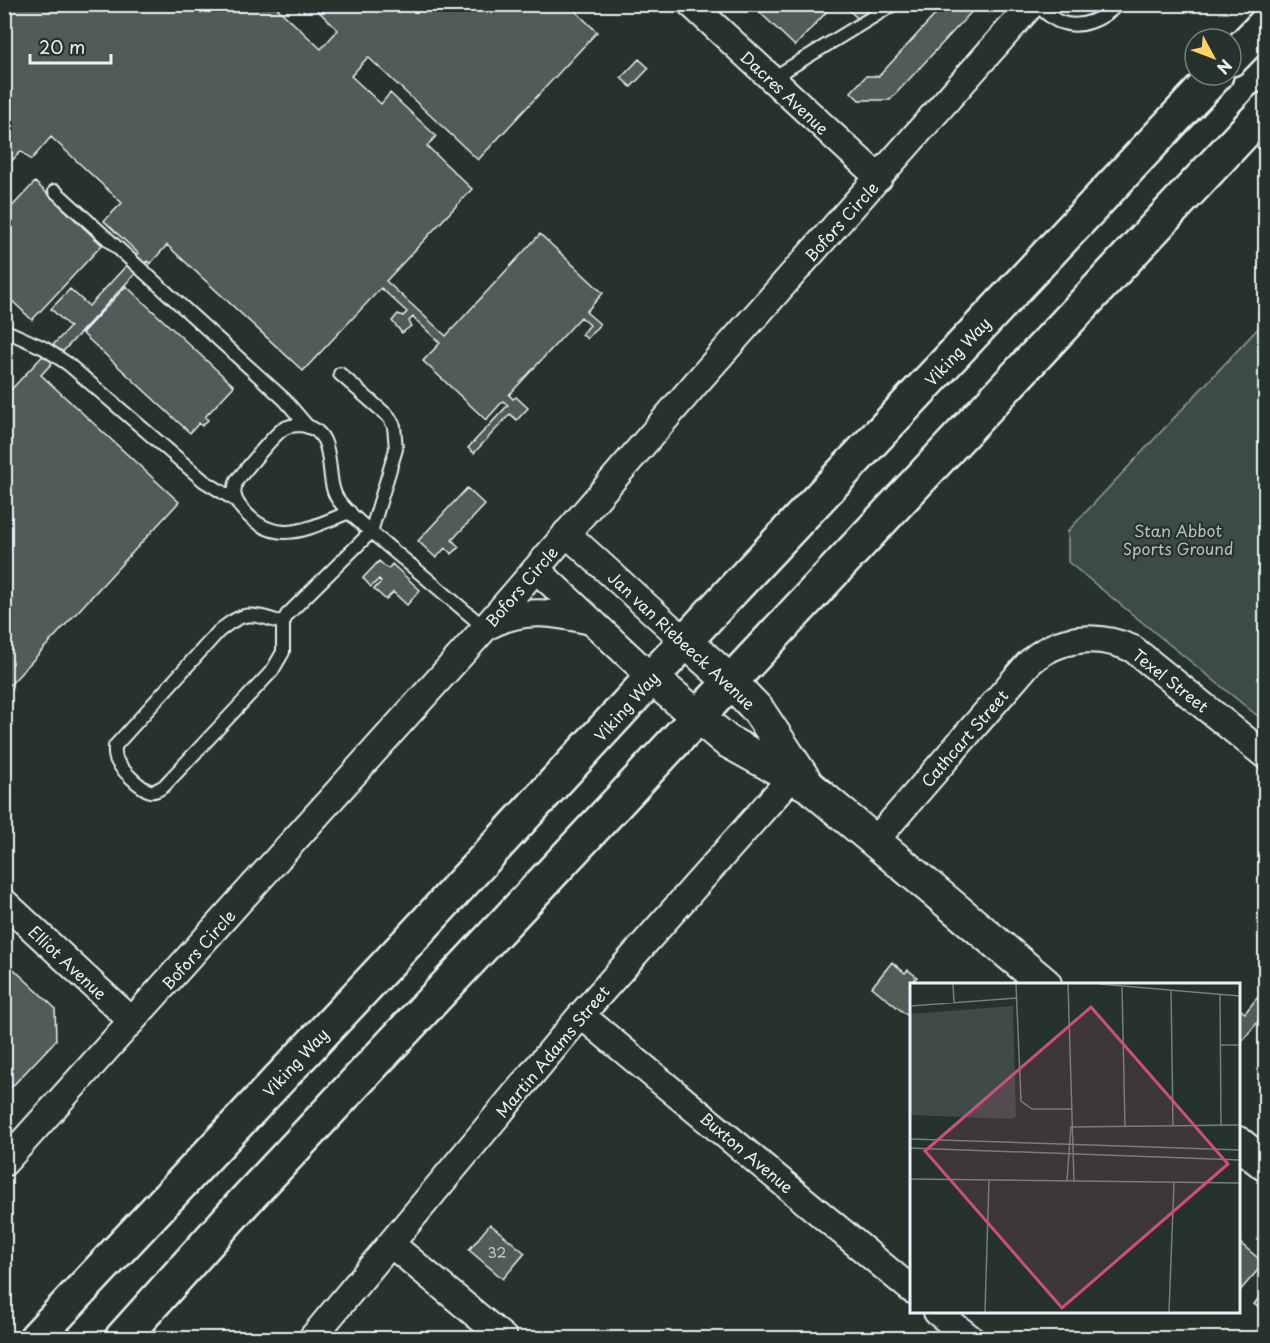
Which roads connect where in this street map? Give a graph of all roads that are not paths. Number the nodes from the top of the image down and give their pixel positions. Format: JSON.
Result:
{"nodes":[{"id":1,"x":691,"y":4,"type":"edge"},
{"id":2,"x":894,"y":4,"type":"edge"},
{"id":3,"x":1034,"y":4,"type":"edge"},
{"id":4,"x":1118,"y":4,"type":"edge"},
{"id":5,"x":1266,"y":23,"type":"edge"},
{"id":6,"x":1243,"y":47,"type":"edge"},
{"id":7,"x":771,"y":79,"type":"junction"},
{"id":8,"x":1205,"y":87,"type":"edge"},
{"id":9,"x":1266,"y":109,"type":"edge"},
{"id":10,"x":879,"y":178,"type":"junction"},
{"id":11,"x":55,"y":190,"type":"dead end"},
{"id":12,"x":4,"y":330,"type":"edge"},
{"id":13,"x":340,"y":374,"type":"dead end"},
{"id":14,"x":308,"y":427,"type":"junction"},
{"id":15,"x":235,"y":500,"type":"junction"},
{"id":16,"x":350,"y":512,"type":"junction"},
{"id":17,"x":371,"y":532,"type":"junction"},
{"id":18,"x":566,"y":533,"type":"junction"},
{"id":19,"x":536,"y":569,"type":"junction"},
{"id":20,"x":594,"y":622,"type":"junction"},
{"id":21,"x":283,"y":623,"type":"junction"},
{"id":22,"x":484,"y":628,"type":"junction"},
{"id":23,"x":685,"y":641,"type":"junction"},
{"id":24,"x":1063,"y":643,"type":"joint"},
{"id":25,"x":652,"y":678,"type":"junction"},
{"id":26,"x":731,"y":682,"type":"junction"},
{"id":27,"x":698,"y":718,"type":"junction"},
{"id":28,"x":1266,"y":756,"type":"edge"},
{"id":29,"x":800,"y":777,"type":"junction"},
{"id":30,"x":874,"y":842,"type":"junction"},
{"id":31,"x":4,"y":902,"type":"edge"},
{"id":32,"x":1044,"y":983,"type":"edge"},
{"id":33,"x":581,"y":1015,"type":"junction"},
{"id":34,"x":132,"y":1021,"type":"junction"},
{"id":35,"x":1240,"y":1144,"type":"edge"},
{"id":36,"x":4,"y":1163,"type":"edge"},
{"id":37,"x":1266,"y":1166,"type":"edge"},
{"id":38,"x":391,"y":1244,"type":"junction"},
{"id":39,"x":910,"y":1288,"type":"edge"},
{"id":40,"x":939,"y":1313,"type":"edge"},
{"id":41,"x":36,"y":1338,"type":"edge"},
{"id":42,"x":122,"y":1338,"type":"edge"},
{"id":43,"x":312,"y":1338,"type":"edge"},
{"id":44,"x":504,"y":1338,"type":"edge"},
{"id":45,"x":970,"y":1338,"type":"edge"}],
"edges":[{"from":1,"to":7,"type":"street","name":"Dacres Avenue"},
{"from":2,"to":7,"type":"lane"},
{"from":3,"to":4,"type":"lane"},
{"from":3,"to":10,"type":"street","name":"Bofors Circle"},
{"from":5,"to":6,"type":"main road"},
{"from":7,"to":10,"type":"street","name":"Dacres Avenue"},
{"from":8,"to":23,"type":"main road","name":"Viking Way"},
{"from":9,"to":26,"type":"main road"},
{"from":10,"to":18,"type":"street","name":"Bofors Circle"},
{"from":11,"to":14,"type":"lane"},
{"from":12,"to":15,"type":"lane"},
{"from":13,"to":17,"type":"lane"},
{"from":14,"to":15,"type":"lane"},
{"from":14,"to":16,"type":"lane"},
{"from":15,"to":16,"type":"lane"},
{"from":16,"to":17,"type":"lane"},
{"from":17,"to":21,"type":"lane"},
{"from":17,"to":22,"type":"lane"},
{"from":18,"to":19,"type":"street","name":"Bofors Circle"},
{"from":18,"to":23,"type":"street","name":"Jan van Riebeeck Avenue"},
{"from":19,"to":20,"type":"street","name":"Jan van Riebeeck Avenue"},
{"from":19,"to":22,"type":"street","name":"Bofors Circle"},
{"from":20,"to":22,"type":"street"},
{"from":20,"to":25,"type":"street","name":"Jan van Riebeeck Avenue"},
{"from":21,"to":21,"type":"lane"},
{"from":22,"to":34,"type":"street","name":"Bofors Circle"},
{"from":23,"to":25,"type":"main road","name":"Viking Way"},
{"from":23,"to":26,"type":"street","name":"Jan van Riebeeck Avenue"},
{"from":24,"to":28,"type":"street","name":"Texel Street"},
{"from":24,"to":30,"type":"street","name":"Cathcart Street"},
{"from":25,"to":27,"type":"street","name":"Jan van Riebeeck Avenue"},
{"from":25,"to":41,"type":"main road","name":"Viking Way"},
{"from":26,"to":27,"type":"main road"},
{"from":26,"to":29,"type":"street","name":"Jan van Riebeeck Avenue"},
{"from":27,"to":29,"type":"street","name":"Jan van Riebeeck Avenue"},
{"from":27,"to":42,"type":"main road"},
{"from":29,"to":30,"type":"street","name":"Jan van Riebeeck Avenue"},
{"from":29,"to":33,"type":"street","name":"Martin Adams Street"},
{"from":30,"to":32,"type":"street","name":"Jan van Riebeeck Avenue"},
{"from":31,"to":34,"type":"street","name":"Elliot Avenue"},
{"from":33,"to":38,"type":"street","name":"Martin Adams Street"},
{"from":33,"to":39,"type":"street","name":"Buxton Avenue"},
{"from":34,"to":36,"type":"street","name":"Bofors Circle"},
{"from":35,"to":37,"type":"street"},
{"from":38,"to":43,"type":"street","name":"Martin Adams Street"},
{"from":38,"to":44,"type":"street"},
{"from":40,"to":45,"type":"street"}]}
